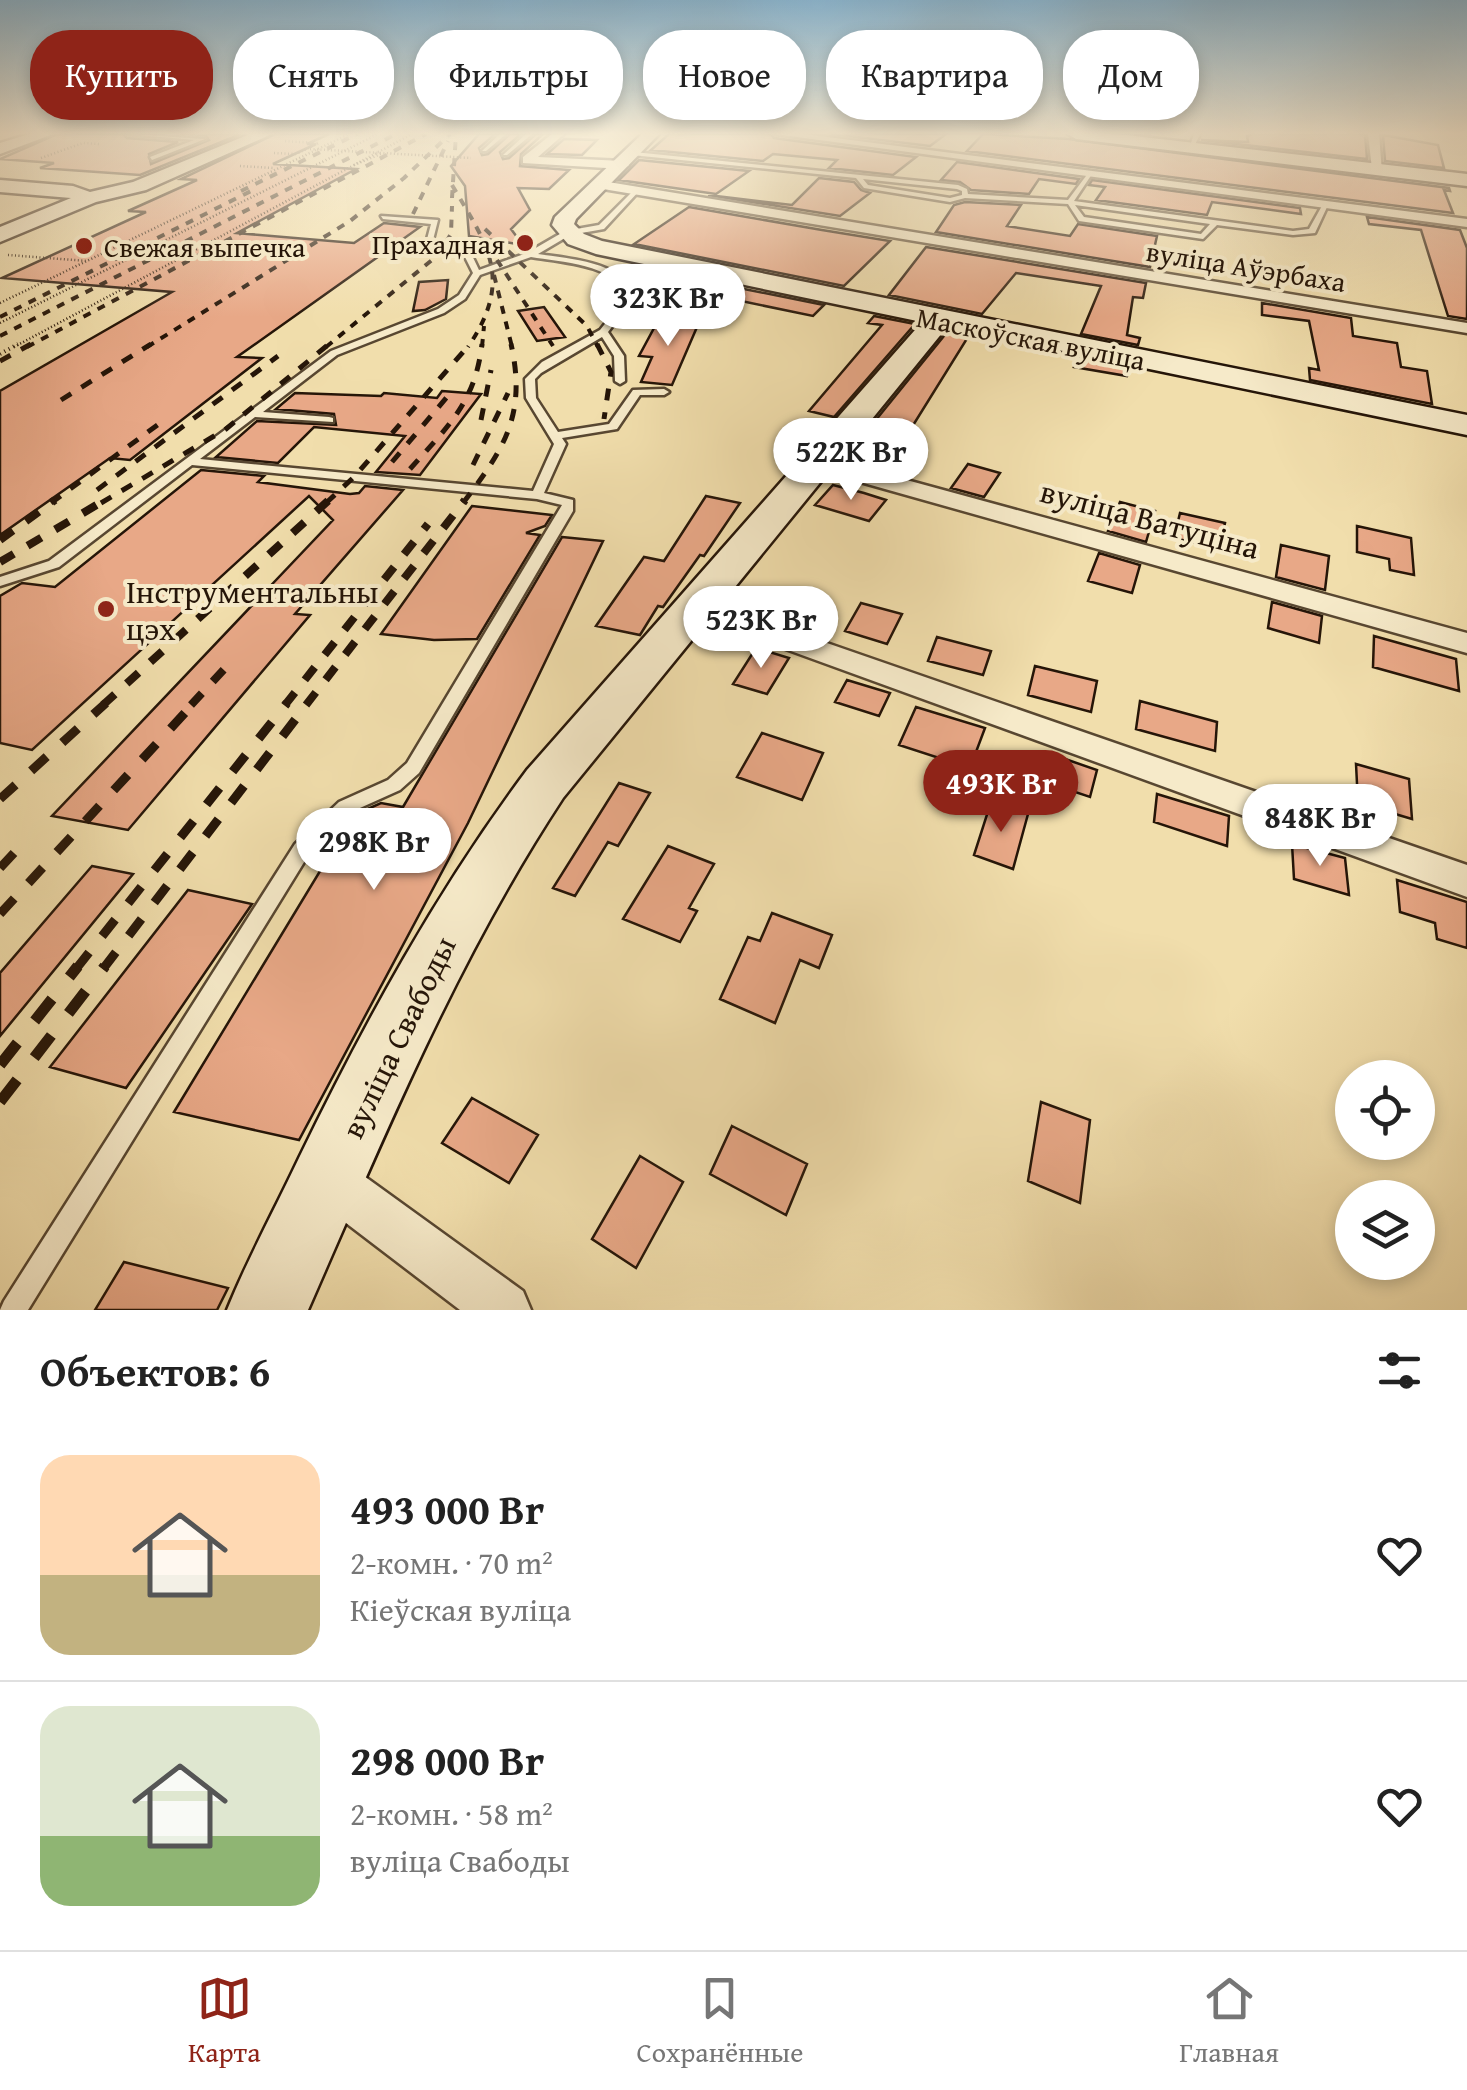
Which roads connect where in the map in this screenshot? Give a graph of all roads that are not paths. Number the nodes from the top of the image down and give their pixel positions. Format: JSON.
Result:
{"nodes":[{"id":1,"x":81,"y":195,"type":"edge"},
{"id":2,"x":102,"y":195,"type":"edge"},
{"id":3,"x":591,"y":195,"type":"edge"},
{"id":4,"x":632,"y":195,"type":"edge"},
{"id":5,"x":668,"y":195,"type":"edge"},
{"id":6,"x":920,"y":195,"type":"edge"},
{"id":7,"x":1075,"y":195,"type":"edge"},
{"id":8,"x":1250,"y":195,"type":"edge"},
{"id":9,"x":965,"y":196,"type":"joint"},
{"id":10,"x":89,"y":198,"type":"junction"},
{"id":11,"x":1070,"y":202,"type":"junction"},
{"id":12,"x":1325,"y":205,"type":"junction"},
{"id":13,"x":383,"y":218,"type":"dead end"},
{"id":14,"x":1215,"y":222,"type":"junction"},
{"id":15,"x":1467,"y":223,"type":"edge"},
{"id":16,"x":568,"y":233,"type":"junction"},
{"id":17,"x":0,"y":236,"type":"edge"},
{"id":18,"x":530,"y":255,"type":"junction"},
{"id":19,"x":477,"y":273,"type":"junction"},
{"id":20,"x":938,"y":319,"type":"junction"},
{"id":21,"x":1467,"y":328,"type":"edge"},
{"id":22,"x":604,"y":332,"type":"junction"},
{"id":23,"x":620,"y":382,"type":"dead end"},
{"id":24,"x":664,"y":392,"type":"dead end"},
{"id":25,"x":252,"y":414,"type":"junction"},
{"id":26,"x":329,"y":420,"type":"dead end"},
{"id":27,"x":1467,"y":425,"type":"edge"},
{"id":28,"x":557,"y":436,"type":"junction"},
{"id":29,"x":190,"y":461,"type":"junction"},
{"id":30,"x":815,"y":462,"type":"junction"},
{"id":31,"x":537,"y":495,"type":"junction"},
{"id":32,"x":0,"y":582,"type":"edge"},
{"id":33,"x":694,"y":606,"type":"junction"},
{"id":34,"x":1467,"y":642,"type":"edge"},
{"id":35,"x":1467,"y":880,"type":"edge"},
{"id":36,"x":328,"y":1180,"type":"junction"},
{"id":37,"x":13,"y":1310,"type":"edge"},
{"id":38,"x":267,"y":1310,"type":"edge"},
{"id":39,"x":504,"y":1310,"type":"edge"}],
"edges":[{"from":1,"to":10,"type":"street"},
{"from":2,"to":10,"type":"street"},
{"from":3,"to":16,"type":"street"},
{"from":4,"to":16,"type":"lane"},
{"from":5,"to":21,"type":"street","name":"вуліца Аўэрбаха"},
{"from":6,"to":9,"type":"lane"},
{"from":7,"to":11,"type":"lane"},
{"from":8,"to":12,"type":"street"},
{"from":9,"to":11,"type":"lane"},
{"from":10,"to":17,"type":"street"},
{"from":11,"to":14,"type":"lane"},
{"from":11,"to":14,"type":"lane"},
{"from":12,"to":14,"type":"lane"},
{"from":12,"to":15,"type":"street"},
{"from":13,"to":19,"type":"lane"},
{"from":16,"to":18,"type":"lane"},
{"from":16,"to":20,"type":"street","name":"Маскоўская вуліца"},
{"from":18,"to":19,"type":"lane"},
{"from":18,"to":22,"type":"lane"},
{"from":19,"to":25,"type":"lane"},
{"from":20,"to":27,"type":"street","name":"Маскоўская вуліца"},
{"from":20,"to":30,"type":"street","name":"вуліца Свабоды"},
{"from":22,"to":23,"type":"lane"},
{"from":22,"to":28,"type":"lane"},
{"from":24,"to":28,"type":"lane"},
{"from":25,"to":26,"type":"lane"},
{"from":25,"to":29,"type":"lane"},
{"from":28,"to":31,"type":"lane"},
{"from":29,"to":31,"type":"lane"},
{"from":29,"to":32,"type":"lane"},
{"from":30,"to":33,"type":"street","name":"вуліца Свабоды"},
{"from":30,"to":34,"type":"street","name":"вуліца Ватуціна"},
{"from":31,"to":37,"type":"lane"},
{"from":33,"to":35,"type":"street"},
{"from":33,"to":36,"type":"street","name":"вуліца Свабоды"},
{"from":36,"to":38,"type":"street","name":"вуліца Свабоды"},
{"from":36,"to":39,"type":"street"}]}
